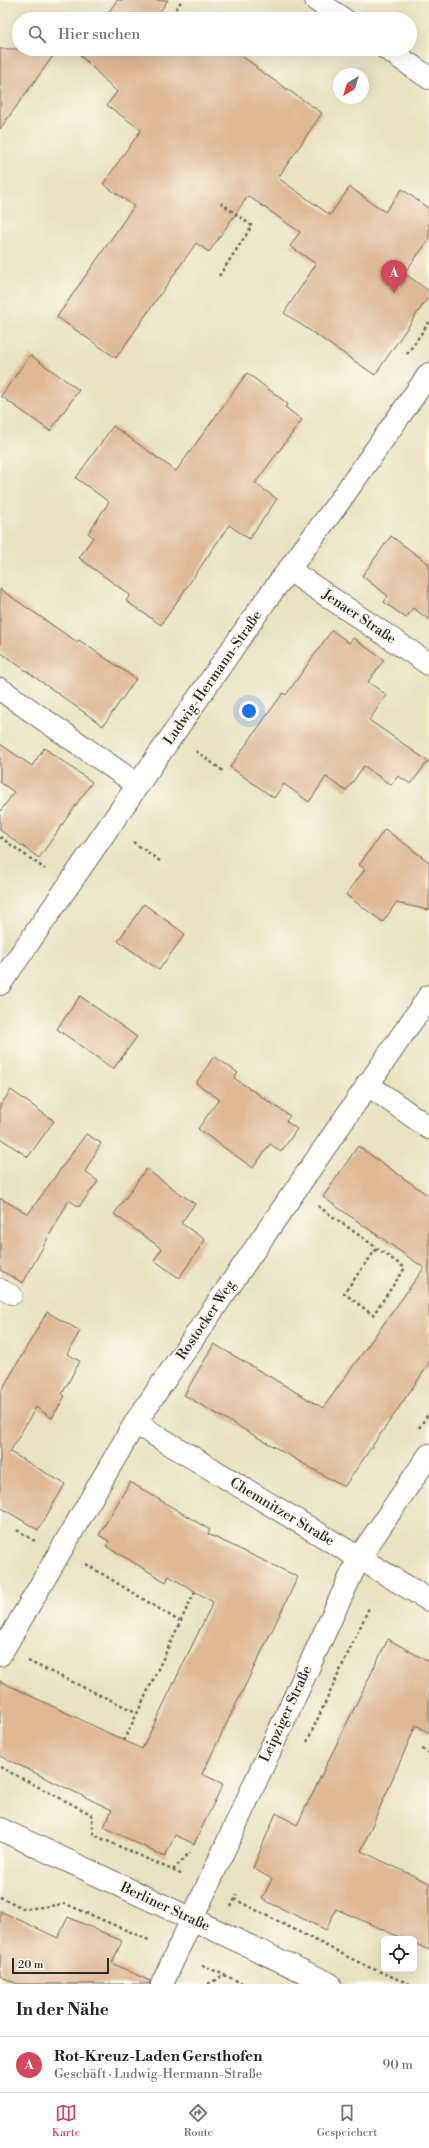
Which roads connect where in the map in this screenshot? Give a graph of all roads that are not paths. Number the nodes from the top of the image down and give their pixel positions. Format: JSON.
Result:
{"nodes":[{"id":1,"x":316,"y":0,"type":"edge"},
{"id":2,"x":333,"y":12,"type":"edge"},
{"id":3,"x":397,"y":56,"type":"edge"},
{"id":4,"x":429,"y":78,"type":"edge"},
{"id":5,"x":429,"y":374,"type":"edge"},
{"id":6,"x":289,"y":570,"type":"junction"},
{"id":7,"x":429,"y":664,"type":"edge"},
{"id":8,"x":0,"y":689,"type":"edge"},
{"id":9,"x":138,"y":785,"type":"junction"},
{"id":10,"x":0,"y":984,"type":"edge"},
{"id":11,"x":429,"y":996,"type":"edge"},
{"id":12,"x":367,"y":1084,"type":"junction"},
{"id":13,"x":429,"y":1128,"type":"edge"},
{"id":14,"x":135,"y":1423,"type":"junction"},
{"id":15,"x":429,"y":1455,"type":"edge"},
{"id":16,"x":359,"y":1558,"type":"junction"},
{"id":17,"x":429,"y":1600,"type":"edge"},
{"id":18,"x":2,"y":1652,"type":"edge"},
{"id":19,"x":0,"y":1829,"type":"edge"},
{"id":20,"x":191,"y":1919,"type":"junction"},
{"id":21,"x":162,"y":1984,"type":"edge"},
{"id":22,"x":330,"y":1984,"type":"edge"}],
"edges":[{"from":1,"to":2,"type":"street"},
{"from":3,"to":4,"type":"street"},
{"from":5,"to":6,"type":"street","name":"Ludwig-Hermann-Straße"},
{"from":6,"to":7,"type":"street","name":"Jenaer Straße"},
{"from":6,"to":9,"type":"street","name":"Ludwig-Hermann-Straße"},
{"from":8,"to":9,"type":"street"},
{"from":9,"to":10,"type":"street","name":"Ludwig-Hermann-Straße"},
{"from":11,"to":12,"type":"street","name":"Rostocker Weg"},
{"from":12,"to":13,"type":"street"},
{"from":12,"to":14,"type":"street","name":"Rostocker Weg"},
{"from":14,"to":16,"type":"street","name":"Chemnitzer Straße"},
{"from":14,"to":18,"type":"street","name":"Rostocker Weg"},
{"from":15,"to":16,"type":"street","name":"Leipziger Straße"},
{"from":16,"to":17,"type":"street","name":"Chemnitzer Straße"},
{"from":16,"to":20,"type":"street","name":"Leipziger Straße"},
{"from":19,"to":20,"type":"street","name":"Berliner Straße"},
{"from":20,"to":21,"type":"street","name":"Leipziger Straße"},
{"from":20,"to":22,"type":"street","name":"Berliner Straße"}]}
